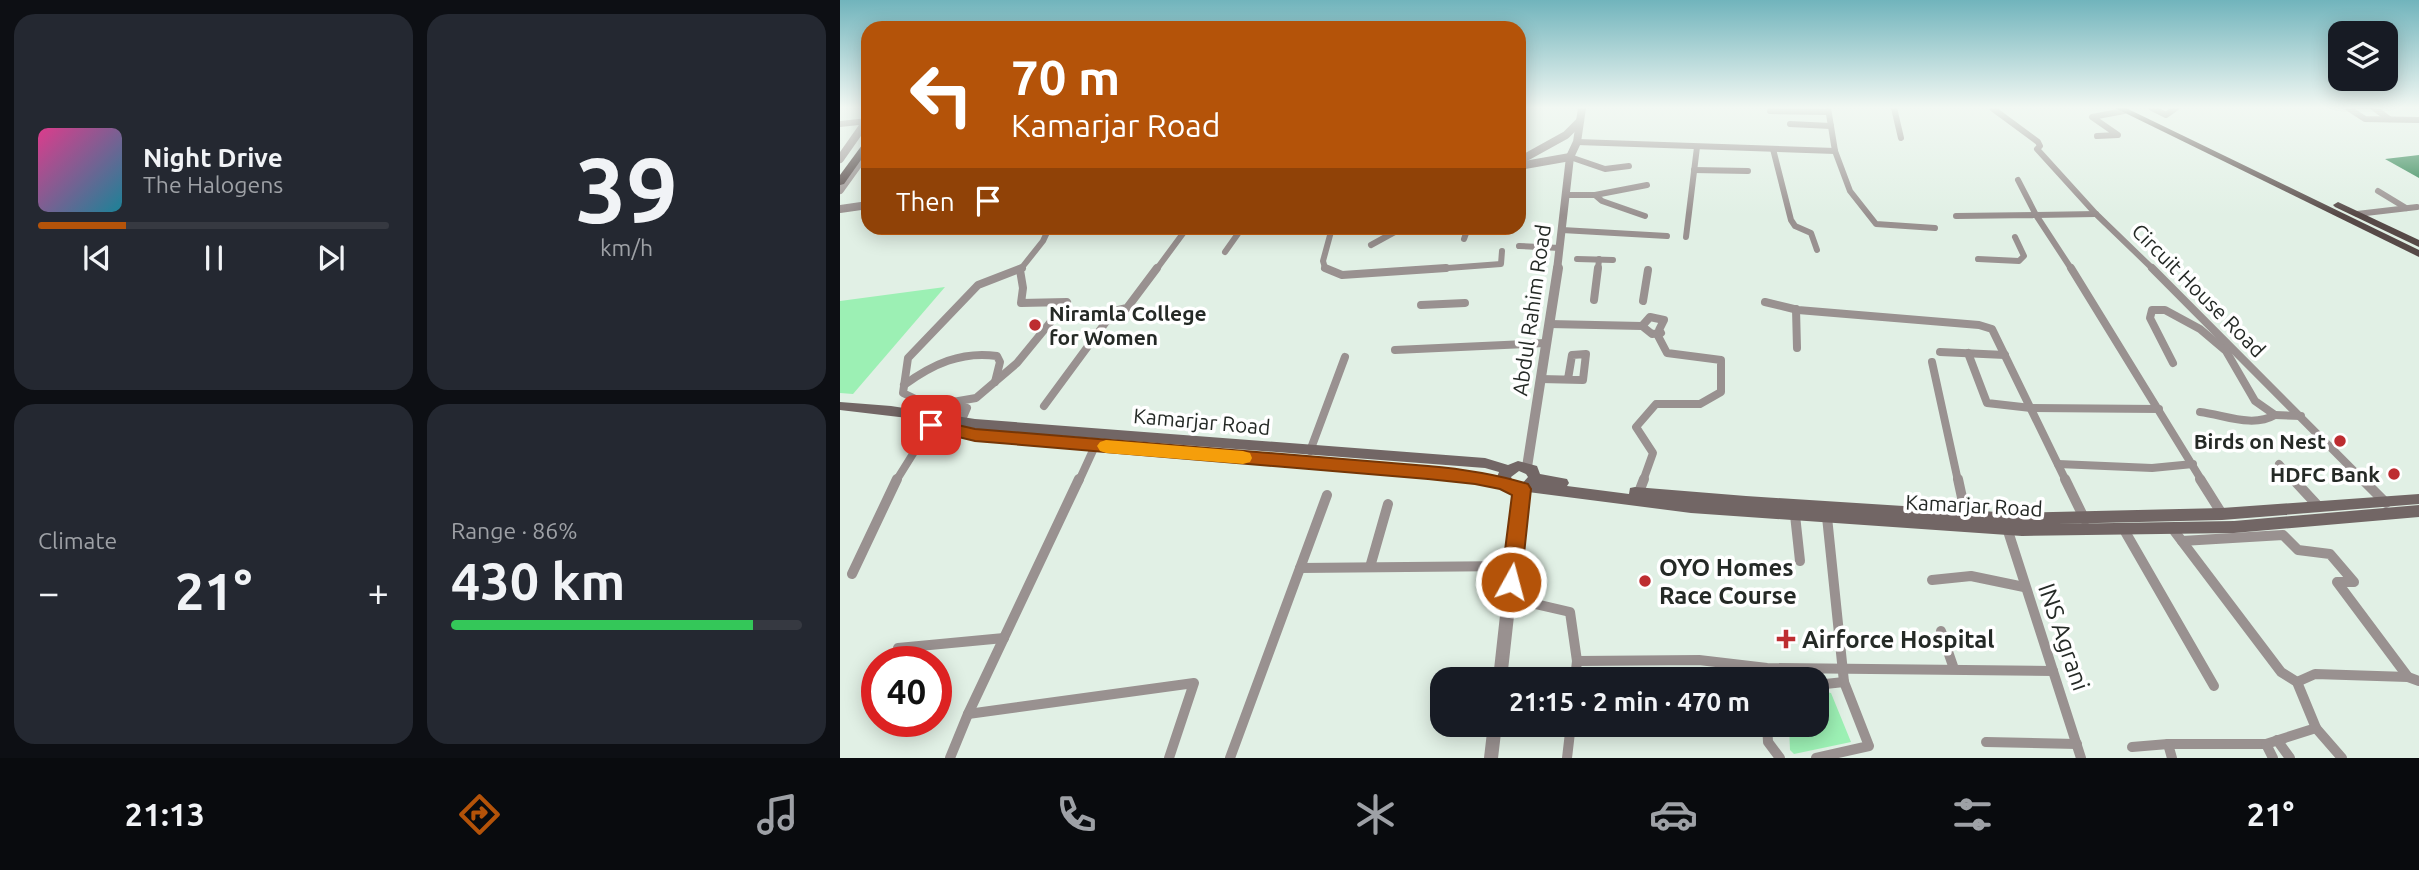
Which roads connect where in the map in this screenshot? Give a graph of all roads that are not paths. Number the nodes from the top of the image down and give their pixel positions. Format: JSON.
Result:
{"nodes":[{"id":1,"x":852,"y":143,"type":"edge"},
{"id":2,"x":856,"y":143,"type":"edge"},
{"id":3,"x":1552,"y":143,"type":"edge"},
{"id":4,"x":1576,"y":143,"type":"edge"},
{"id":5,"x":1610,"y":143,"type":"edge"},
{"id":6,"x":1834,"y":143,"type":"edge"},
{"id":7,"x":2039,"y":143,"type":"edge"},
{"id":8,"x":2191,"y":143,"type":"edge"},
{"id":9,"x":2210,"y":143,"type":"edge"},
{"id":10,"x":1697,"y":147,"type":"junction"},
{"id":11,"x":1773,"y":149,"type":"junction"},
{"id":12,"x":1835,"y":151,"type":"junction"},
{"id":13,"x":861,"y":153,"type":"edge"},
{"id":14,"x":1570,"y":157,"type":"junction"},
{"id":15,"x":840,"y":159,"type":"edge"},
{"id":16,"x":1526,"y":160,"type":"edge"},
{"id":17,"x":861,"y":161,"type":"edge"},
{"id":18,"x":1526,"y":163,"type":"edge"},
{"id":19,"x":1629,"y":166,"type":"dead end"},
{"id":20,"x":840,"y":169,"type":"edge"},
{"id":21,"x":1694,"y":170,"type":"junction"},
{"id":22,"x":1748,"y":171,"type":"dead end"},
{"id":23,"x":2018,"y":180,"type":"dead end"},
{"id":24,"x":840,"y":182,"type":"edge"},
{"id":25,"x":1647,"y":185,"type":"dead end"},
{"id":26,"x":840,"y":190,"type":"edge"},
{"id":27,"x":2378,"y":191,"type":"dead end"},
{"id":28,"x":1566,"y":195,"type":"junction"},
{"id":29,"x":1595,"y":195,"type":"junction"},
{"id":30,"x":861,"y":206,"type":"edge"},
{"id":31,"x":2417,"y":207,"type":"dead end"},
{"id":32,"x":2406,"y":208,"type":"junction"},
{"id":33,"x":840,"y":209,"type":"edge"},
{"id":34,"x":2096,"y":214,"type":"junction"},
{"id":35,"x":2357,"y":214,"type":"junction"},
{"id":36,"x":1645,"y":215,"type":"dead end"},
{"id":37,"x":2036,"y":215,"type":"junction"},
{"id":38,"x":1956,"y":216,"type":"dead end"},
{"id":39,"x":1935,"y":228,"type":"dead end"},
{"id":40,"x":1562,"y":230,"type":"junction"},
{"id":41,"x":1046,"y":235,"type":"edge"},
{"id":42,"x":1182,"y":235,"type":"edge"},
{"id":43,"x":1237,"y":235,"type":"edge"},
{"id":44,"x":1330,"y":235,"type":"edge"},
{"id":45,"x":1389,"y":235,"type":"edge"},
{"id":46,"x":1465,"y":235,"type":"edge"},
{"id":47,"x":1667,"y":236,"type":"dead end"},
{"id":48,"x":1686,"y":237,"type":"dead end"},
{"id":49,"x":2015,"y":237,"type":"dead end"},
{"id":50,"x":1464,"y":239,"type":"dead end"},
{"id":51,"x":2416,"y":241,"type":"edge"},
{"id":52,"x":1371,"y":245,"type":"dead end"},
{"id":53,"x":1519,"y":246,"type":"dead end"},
{"id":54,"x":1560,"y":248,"type":"junction"},
{"id":55,"x":1817,"y":250,"type":"dead end"},
{"id":56,"x":1503,"y":251,"type":"dead end"},
{"id":57,"x":1225,"y":252,"type":"dead end"},
{"id":58,"x":2419,"y":254,"type":"edge"},
{"id":59,"x":1577,"y":259,"type":"dead end"},
{"id":60,"x":1978,"y":259,"type":"dead end"},
{"id":61,"x":1599,"y":260,"type":"junction"},
{"id":62,"x":1613,"y":260,"type":"dead end"},
{"id":63,"x":1020,"y":270,"type":"junction"},
{"id":64,"x":1648,"y":270,"type":"dead end"},
{"id":65,"x":1594,"y":300,"type":"dead end"},
{"id":66,"x":1643,"y":301,"type":"dead end"},
{"id":67,"x":1765,"y":302,"type":"dead end"},
{"id":68,"x":1465,"y":303,"type":"dead end"},
{"id":69,"x":1420,"y":305,"type":"dead end"},
{"id":70,"x":1796,"y":309,"type":"junction"},
{"id":71,"x":1549,"y":324,"type":"junction"},
{"id":72,"x":1642,"y":326,"type":"junction"},
{"id":73,"x":1657,"y":334,"type":"junction"},
{"id":74,"x":1545,"y":343,"type":"junction"},
{"id":75,"x":1797,"y":348,"type":"dead end"},
{"id":76,"x":1395,"y":350,"type":"dead end"},
{"id":77,"x":1940,"y":352,"type":"dead end"},
{"id":78,"x":1968,"y":353,"type":"junction"},
{"id":79,"x":2005,"y":355,"type":"junction"},
{"id":80,"x":1345,"y":357,"type":"dead end"},
{"id":81,"x":1932,"y":362,"type":"dead end"},
{"id":82,"x":2173,"y":363,"type":"dead end"},
{"id":83,"x":1541,"y":379,"type":"junction"},
{"id":84,"x":1568,"y":379,"type":"dead end"},
{"id":85,"x":995,"y":382,"type":"junction"},
{"id":86,"x":904,"y":385,"type":"junction"},
{"id":87,"x":938,"y":405,"type":"junction"},
{"id":88,"x":840,"y":406,"type":"edge"},
{"id":89,"x":1044,"y":406,"type":"dead end"},
{"id":90,"x":2031,"y":408,"type":"junction"},
{"id":91,"x":2160,"y":409,"type":"junction"},
{"id":92,"x":891,"y":410,"type":"junction"},
{"id":93,"x":2200,"y":412,"type":"dead end"},
{"id":94,"x":2275,"y":415,"type":"junction"},
{"id":95,"x":2301,"y":416,"type":"junction"},
{"id":96,"x":961,"y":422,"type":"junction"},
{"id":97,"x":931,"y":425,"type":"junction"},
{"id":98,"x":1095,"y":446,"type":"junction"},
{"id":99,"x":1310,"y":451,"type":"junction"},
{"id":100,"x":2058,"y":464,"type":"junction"},
{"id":101,"x":2193,"y":464,"type":"junction"},
{"id":102,"x":2279,"y":464,"type":"dead end"},
{"id":103,"x":1508,"y":477,"type":"junction"},
{"id":104,"x":1528,"y":480,"type":"junction"},
{"id":105,"x":1639,"y":492,"type":"junction"},
{"id":106,"x":1327,"y":495,"type":"dead end"},
{"id":107,"x":2419,"y":499,"type":"edge"},
{"id":108,"x":1388,"y":504,"type":"dead end"},
{"id":109,"x":2318,"y":506,"type":"junction"},
{"id":110,"x":2390,"y":507,"type":"junction"},
{"id":111,"x":2419,"y":511,"type":"edge"},
{"id":112,"x":2222,"y":514,"type":"junction"},
{"id":113,"x":1795,"y":515,"type":"junction"},
{"id":114,"x":1966,"y":516,"type":"junction"},
{"id":115,"x":1827,"y":517,"type":"junction"},
{"id":116,"x":2005,"y":524,"type":"junction"},
{"id":117,"x":2088,"y":524,"type":"junction"},
{"id":118,"x":2123,"y":528,"type":"junction"},
{"id":119,"x":2172,"y":528,"type":"junction"},
{"id":120,"x":2182,"y":541,"type":"junction"},
{"id":121,"x":1800,"y":561,"type":"dead end"},
{"id":122,"x":1513,"y":566,"type":"junction"},
{"id":123,"x":1370,"y":567,"type":"junction"},
{"id":124,"x":1300,"y":568,"type":"junction"},
{"id":125,"x":852,"y":574,"type":"dead end"},
{"id":126,"x":1932,"y":580,"type":"dead end"},
{"id":127,"x":2024,"y":587,"type":"junction"},
{"id":128,"x":1509,"y":598,"type":"junction"},
{"id":129,"x":1941,"y":631,"type":"dead end"},
{"id":130,"x":1004,"y":638,"type":"junction"},
{"id":131,"x":919,"y":646,"type":"edge"},
{"id":132,"x":1577,"y":661,"type":"junction"},
{"id":133,"x":1501,"y":667,"type":"edge"},
{"id":134,"x":1577,"y":667,"type":"edge"},
{"id":135,"x":1843,"y":667,"type":"junction"},
{"id":136,"x":1954,"y":669,"type":"junction"},
{"id":137,"x":2053,"y":671,"type":"junction"},
{"id":138,"x":2413,"y":679,"type":"edge"},
{"id":139,"x":1844,"y":682,"type":"junction"},
{"id":140,"x":2297,"y":682,"type":"junction"},
{"id":141,"x":1829,"y":684,"type":"edge"},
{"id":142,"x":2214,"y":686,"type":"dead end"},
{"id":143,"x":968,"y":714,"type":"junction"},
{"id":144,"x":2315,"y":727,"type":"junction"},
{"id":145,"x":1493,"y":737,"type":"edge"},
{"id":146,"x":1569,"y":737,"type":"edge"},
{"id":147,"x":1768,"y":737,"type":"edge"},
{"id":148,"x":1986,"y":742,"type":"dead end"},
{"id":149,"x":2271,"y":742,"type":"junction"},
{"id":150,"x":2077,"y":744,"type":"junction"},
{"id":151,"x":2168,"y":744,"type":"junction"},
{"id":152,"x":2132,"y":747,"type":"dead end"},
{"id":153,"x":950,"y":758,"type":"edge"},
{"id":154,"x":1169,"y":758,"type":"edge"},
{"id":155,"x":1230,"y":758,"type":"edge"},
{"id":156,"x":1491,"y":758,"type":"edge"},
{"id":157,"x":1567,"y":758,"type":"edge"},
{"id":158,"x":1780,"y":758,"type":"edge"},
{"id":159,"x":1816,"y":758,"type":"edge"},
{"id":160,"x":2081,"y":758,"type":"edge"},
{"id":161,"x":2172,"y":758,"type":"edge"},
{"id":162,"x":2273,"y":758,"type":"edge"},
{"id":163,"x":2290,"y":758,"type":"edge"},
{"id":164,"x":2342,"y":758,"type":"edge"}],
"edges":[{"from":1,"to":15,"type":"street"},
{"from":2,"to":20,"type":"highway"},
{"from":3,"to":16,"type":"street"},
{"from":4,"to":14,"type":"street","name":"Abdul Rahim Road"},
{"from":5,"to":10,"type":"street"},
{"from":6,"to":12,"type":"street"},
{"from":7,"to":34,"type":"street","name":"Circuit House Road"},
{"from":8,"to":58,"type":"main road"},
{"from":9,"to":35,"type":"main road"},
{"from":10,"to":11,"type":"street"},
{"from":10,"to":21,"type":"street"},
{"from":11,"to":12,"type":"street"},
{"from":11,"to":55,"type":"street"},
{"from":12,"to":39,"type":"street"},
{"from":13,"to":24,"type":"highway"},
{"from":14,"to":18,"type":"street"},
{"from":14,"to":19,"type":"street"},
{"from":14,"to":28,"type":"street","name":"Abdul Rahim Road"},
{"from":17,"to":26,"type":"street"},
{"from":21,"to":22,"type":"street"},
{"from":21,"to":48,"type":"street"},
{"from":23,"to":37,"type":"street"},
{"from":25,"to":29,"type":"street"},
{"from":27,"to":32,"type":"street"},
{"from":28,"to":29,"type":"street"},
{"from":28,"to":40,"type":"street","name":"Abdul Rahim Road"},
{"from":29,"to":36,"type":"street"},
{"from":30,"to":33,"type":"street"},
{"from":31,"to":32,"type":"street"},
{"from":32,"to":35,"type":"street"},
{"from":34,"to":37,"type":"street"},
{"from":34,"to":95,"type":"street","name":"Circuit House Road"},
{"from":35,"to":51,"type":"main road"},
{"from":37,"to":38,"type":"street"},
{"from":37,"to":91,"type":"street"},
{"from":40,"to":47,"type":"street"},
{"from":40,"to":54,"type":"street","name":"Abdul Rahim Road"},
{"from":41,"to":63,"type":"street"},
{"from":42,"to":89,"type":"street"},
{"from":43,"to":57,"type":"street"},
{"from":44,"to":56,"type":"street"},
{"from":45,"to":52,"type":"street"},
{"from":46,"to":50,"type":"street"},
{"from":49,"to":60,"type":"street"},
{"from":53,"to":54,"type":"street"},
{"from":54,"to":71,"type":"street","name":"Abdul Rahim Road"},
{"from":59,"to":61,"type":"street"},
{"from":61,"to":62,"type":"street"},
{"from":61,"to":65,"type":"street"},
{"from":63,"to":85,"type":"street"},
{"from":63,"to":86,"type":"street"},
{"from":64,"to":66,"type":"street"},
{"from":67,"to":70,"type":"street"},
{"from":68,"to":69,"type":"street"},
{"from":70,"to":75,"type":"street"},
{"from":70,"to":79,"type":"street"},
{"from":71,"to":72,"type":"street"},
{"from":71,"to":74,"type":"street","name":"Abdul Rahim Road"},
{"from":72,"to":73,"type":"street"},
{"from":72,"to":73,"type":"street"},
{"from":73,"to":105,"type":"street"},
{"from":74,"to":76,"type":"street"},
{"from":74,"to":83,"type":"street","name":"Abdul Rahim Road"},
{"from":77,"to":78,"type":"street"},
{"from":78,"to":79,"type":"street"},
{"from":78,"to":90,"type":"street"},
{"from":79,"to":90,"type":"street"},
{"from":80,"to":99,"type":"street"},
{"from":81,"to":114,"type":"street"},
{"from":82,"to":94,"type":"street"},
{"from":83,"to":84,"type":"street"},
{"from":83,"to":104,"type":"street","name":"Abdul Rahim Road"},
{"from":85,"to":86,"type":"street"},
{"from":85,"to":87,"type":"street"},
{"from":86,"to":87,"type":"street"},
{"from":87,"to":96,"type":"street"},
{"from":88,"to":92,"type":"main road","name":"Kamarjar Road"},
{"from":90,"to":91,"type":"street"},
{"from":90,"to":100,"type":"street"},
{"from":91,"to":101,"type":"street"},
{"from":92,"to":96,"type":"main road","name":"Kamarjar Road"},
{"from":92,"to":97,"type":"main road","name":"Kamarjar Road"},
{"from":93,"to":94,"type":"street"},
{"from":94,"to":95,"type":"street"},
{"from":95,"to":110,"type":"street","name":"Circuit House Road"},
{"from":96,"to":99,"type":"main road","name":"Kamarjar Road"},
{"from":97,"to":98,"type":"main road","name":"Kamarjar Road"},
{"from":97,"to":125,"type":"street"},
{"from":98,"to":103,"type":"main road","name":"Kamarjar Road"},
{"from":98,"to":130,"type":"street"},
{"from":99,"to":103,"type":"main road","name":"Kamarjar Road"},
{"from":100,"to":101,"type":"street"},
{"from":100,"to":117,"type":"street"},
{"from":101,"to":112,"type":"street"},
{"from":102,"to":109,"type":"street"},
{"from":103,"to":104,"type":"main road"},
{"from":103,"to":104,"type":"main road"},
{"from":104,"to":105,"type":"main road"},
{"from":104,"to":113,"type":"main road","name":"Kamarjar Road"},
{"from":104,"to":122,"type":"street","name":"Abdul Rahim Road"},
{"from":105,"to":114,"type":"main road"},
{"from":106,"to":124,"type":"street"},
{"from":107,"to":110,"type":"main road"},
{"from":108,"to":123,"type":"street"},
{"from":109,"to":110,"type":"main road"},
{"from":109,"to":112,"type":"main road"},
{"from":110,"to":111,"type":"main road","name":"Kamarjar Road"},
{"from":110,"to":119,"type":"main road","name":"Kamarjar Road"},
{"from":112,"to":117,"type":"main road"},
{"from":113,"to":115,"type":"main road","name":"Kamarjar Road"},
{"from":113,"to":121,"type":"street"},
{"from":114,"to":116,"type":"main road"},
{"from":115,"to":116,"type":"main road","name":"Kamarjar Road"},
{"from":115,"to":135,"type":"street"},
{"from":116,"to":117,"type":"main road","name":"Kamarjar Road"},
{"from":116,"to":127,"type":"street","name":"INS Agrani"},
{"from":117,"to":118,"type":"main road","name":"Kamarjar Road"},
{"from":118,"to":119,"type":"main road","name":"Kamarjar Road"},
{"from":118,"to":142,"type":"street"},
{"from":119,"to":120,"type":"street"},
{"from":120,"to":138,"type":"street"},
{"from":120,"to":140,"type":"street"},
{"from":122,"to":123,"type":"street"},
{"from":122,"to":128,"type":"street","name":"Abdul Rahim Road"},
{"from":123,"to":124,"type":"street"},
{"from":124,"to":155,"type":"street"},
{"from":126,"to":127,"type":"street"},
{"from":127,"to":137,"type":"street","name":"INS Agrani"},
{"from":128,"to":132,"type":"street"},
{"from":128,"to":133,"type":"street","name":"Abdul Rahim Road"},
{"from":129,"to":136,"type":"street"},
{"from":130,"to":131,"type":"street"},
{"from":130,"to":143,"type":"street"},
{"from":132,"to":134,"type":"street"},
{"from":132,"to":135,"type":"street"},
{"from":135,"to":136,"type":"street"},
{"from":135,"to":139,"type":"street"},
{"from":136,"to":137,"type":"street"},
{"from":137,"to":150,"type":"street","name":"INS Agrani"},
{"from":138,"to":140,"type":"street"},
{"from":139,"to":141,"type":"street"},
{"from":139,"to":159,"type":"street"},
{"from":140,"to":144,"type":"street"},
{"from":143,"to":153,"type":"street"},
{"from":143,"to":154,"type":"street"},
{"from":144,"to":149,"type":"street"},
{"from":144,"to":164,"type":"street"},
{"from":145,"to":156,"type":"street"},
{"from":146,"to":157,"type":"street"},
{"from":147,"to":158,"type":"street"},
{"from":148,"to":150,"type":"street"},
{"from":149,"to":151,"type":"street"},
{"from":149,"to":162,"type":"street"},
{"from":149,"to":163,"type":"street"},
{"from":150,"to":160,"type":"street","name":"INS Agrani"},
{"from":151,"to":152,"type":"street"},
{"from":151,"to":161,"type":"street"}]}
